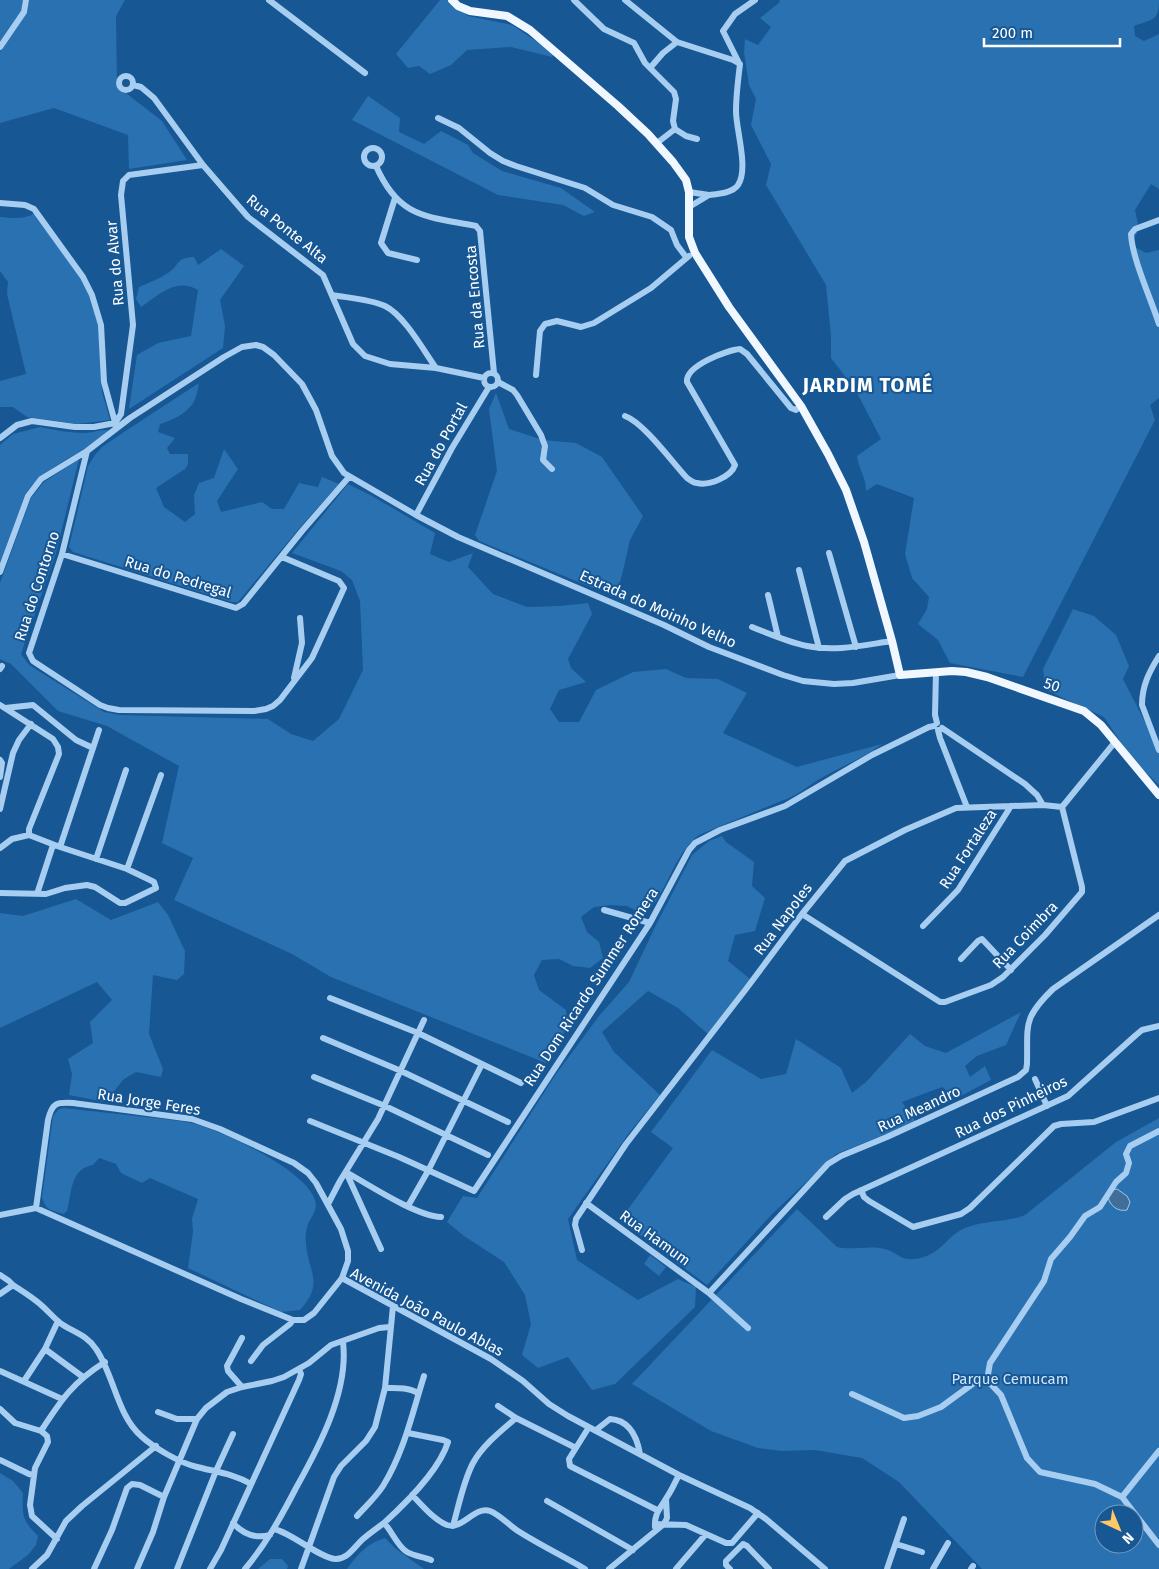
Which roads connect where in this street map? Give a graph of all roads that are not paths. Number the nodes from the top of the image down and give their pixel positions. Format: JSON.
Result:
{"nodes":[{"id":1,"x":26,"y":0,"type":"edge"},
{"id":2,"x":269,"y":0,"type":"edge"},
{"id":3,"x":452,"y":0,"type":"edge"},
{"id":4,"x":574,"y":0,"type":"edge"},
{"id":5,"x":625,"y":0,"type":"edge"},
{"id":6,"x":755,"y":0,"type":"edge"},
{"id":7,"x":677,"y":42,"type":"junction"},
{"id":8,"x":0,"y":48,"type":"edge"},
{"id":9,"x":740,"y":64,"type":"junction"},
{"id":10,"x":650,"y":68,"type":"junction"},
{"id":11,"x":365,"y":73,"type":"dead end"},
{"id":12,"x":133,"y":85,"type":"dead end"},
{"id":13,"x":438,"y":118,"type":"dead end"},
{"id":14,"x":674,"y":129,"type":"junction"},
{"id":15,"x":697,"y":139,"type":"dead end"},
{"id":16,"x":656,"y":143,"type":"junction"},
{"id":17,"x":203,"y":165,"type":"junction"},
{"id":18,"x":376,"y":166,"type":"dead end"},
{"id":19,"x":689,"y":192,"type":"junction"},
{"id":20,"x":709,"y":195,"type":"junction"},
{"id":21,"x":395,"y":198,"type":"junction"},
{"id":22,"x":0,"y":204,"type":"edge"},
{"id":23,"x":689,"y":207,"type":"junction"},
{"id":24,"x":1159,"y":220,"type":"edge"},
{"id":25,"x":695,"y":253,"type":"junction"},
{"id":26,"x":686,"y":257,"type":"junction"},
{"id":27,"x":417,"y":260,"type":"dead end"},
{"id":28,"x":332,"y":295,"type":"junction"},
{"id":29,"x":1159,"y":324,"type":"edge"},
{"id":30,"x":436,"y":368,"type":"junction"},
{"id":31,"x":494,"y":373,"type":"junction"},
{"id":32,"x":536,"y":375,"type":"dead end"},
{"id":33,"x":484,"y":378,"type":"junction"},
{"id":34,"x":498,"y":382,"type":"junction"},
{"id":35,"x":489,"y":387,"type":"junction"},
{"id":36,"x":801,"y":406,"type":"junction"},
{"id":37,"x":625,"y":416,"type":"dead end"},
{"id":38,"x":116,"y":426,"type":"junction"},
{"id":39,"x":0,"y":428,"type":"edge"},
{"id":40,"x":10,"y":430,"type":"junction"},
{"id":41,"x":0,"y":438,"type":"edge"},
{"id":42,"x":87,"y":451,"type":"junction"},
{"id":43,"x":552,"y":469,"type":"dead end"},
{"id":44,"x":349,"y":477,"type":"junction"},
{"id":45,"x":416,"y":515,"type":"junction"},
{"id":46,"x":830,"y":553,"type":"dead end"},
{"id":47,"x":62,"y":554,"type":"junction"},
{"id":48,"x":282,"y":556,"type":"junction"},
{"id":49,"x":799,"y":570,"type":"dead end"},
{"id":50,"x":0,"y":572,"type":"edge"},
{"id":51,"x":768,"y":595,"type":"dead end"},
{"id":52,"x":300,"y":618,"type":"dead end"},
{"id":53,"x":752,"y":627,"type":"dead end"},
{"id":54,"x":778,"y":637,"type":"junction"},
{"id":55,"x":892,"y":640,"type":"junction"},
{"id":56,"x":856,"y":647,"type":"junction"},
{"id":57,"x":819,"y":648,"type":"junction"},
{"id":58,"x":302,"y":649,"type":"junction"},
{"id":59,"x":1159,"y":656,"type":"edge"},
{"id":60,"x":312,"y":658,"type":"junction"},
{"id":61,"x":936,"y":672,"type":"junction"},
{"id":62,"x":900,"y":675,"type":"junction"},
{"id":63,"x":293,"y":682,"type":"junction"},
{"id":64,"x":2,"y":706,"type":"edge"},
{"id":65,"x":31,"y":724,"type":"junction"},
{"id":66,"x":938,"y":727,"type":"junction"},
{"id":67,"x":99,"y":730,"type":"dead end"},
{"id":68,"x":1115,"y":742,"type":"junction"},
{"id":69,"x":93,"y":748,"type":"junction"},
{"id":70,"x":1159,"y":750,"type":"edge"},
{"id":71,"x":0,"y":760,"type":"edge"},
{"id":72,"x":126,"y":770,"type":"dead end"},
{"id":73,"x":161,"y":775,"type":"dead end"},
{"id":74,"x":0,"y":777,"type":"edge"},
{"id":75,"x":1159,"y":795,"type":"edge"},
{"id":76,"x":1011,"y":806,"type":"junction"},
{"id":77,"x":1043,"y":806,"type":"junction"},
{"id":78,"x":967,"y":807,"type":"junction"},
{"id":79,"x":1062,"y":807,"type":"junction"},
{"id":80,"x":0,"y":809,"type":"edge"},
{"id":81,"x":29,"y":835,"type":"junction"},
{"id":82,"x":56,"y":846,"type":"junction"},
{"id":83,"x":0,"y":848,"type":"edge"},
{"id":84,"x":96,"y":859,"type":"junction"},
{"id":85,"x":127,"y":869,"type":"junction"},
{"id":86,"x":0,"y":893,"type":"edge"},
{"id":87,"x":36,"y":894,"type":"junction"},
{"id":88,"x":604,"y":910,"type":"dead end"},
{"id":89,"x":802,"y":914,"type":"junction"},
{"id":90,"x":1159,"y":915,"type":"edge"},
{"id":91,"x":650,"y":923,"type":"junction"},
{"id":92,"x":923,"y":926,"type":"dead end"},
{"id":93,"x":962,"y":959,"type":"dead end"},
{"id":94,"x":1011,"y":970,"type":"junction"},
{"id":95,"x":330,"y":998,"type":"dead end"},
{"id":96,"x":424,"y":1020,"type":"dead end"},
{"id":97,"x":1159,"y":1026,"type":"edge"},
{"id":98,"x":418,"y":1033,"type":"junction"},
{"id":99,"x":322,"y":1038,"type":"dead end"},
{"id":100,"x":482,"y":1064,"type":"junction"},
{"id":101,"x":400,"y":1071,"type":"junction"},
{"id":102,"x":314,"y":1077,"type":"dead end"},
{"id":103,"x":1035,"y":1079,"type":"dead end"},
{"id":104,"x":521,"y":1083,"type":"dead end"},
{"id":105,"x":1159,"y":1098,"type":"edge"},
{"id":106,"x":463,"y":1101,"type":"junction"},
{"id":107,"x":385,"y":1106,"type":"junction"},
{"id":108,"x":1047,"y":1106,"type":"junction"},
{"id":109,"x":310,"y":1121,"type":"dead end"},
{"id":110,"x":508,"y":1122,"type":"dead end"},
{"id":111,"x":1159,"y":1131,"type":"edge"},
{"id":112,"x":446,"y":1136,"type":"junction"},
{"id":113,"x":364,"y":1143,"type":"junction"},
{"id":114,"x":488,"y":1156,"type":"dead end"},
{"id":115,"x":428,"y":1171,"type":"junction"},
{"id":116,"x":346,"y":1172,"type":"junction"},
{"id":117,"x":860,"y":1190,"type":"junction"},
{"id":118,"x":586,"y":1203,"type":"junction"},
{"id":119,"x":328,"y":1204,"type":"junction"},
{"id":120,"x":408,"y":1206,"type":"junction"},
{"id":121,"x":36,"y":1208,"type":"junction"},
{"id":122,"x":0,"y":1215,"type":"edge"},
{"id":123,"x":441,"y":1217,"type":"dead end"},
{"id":124,"x":826,"y":1217,"type":"dead end"},
{"id":125,"x":381,"y":1249,"type":"dead end"},
{"id":126,"x":582,"y":1250,"type":"dead end"},
{"id":127,"x":0,"y":1275,"type":"edge"},
{"id":128,"x":342,"y":1278,"type":"junction"},
{"id":129,"x":12,"y":1285,"type":"junction"},
{"id":130,"x":0,"y":1294,"type":"edge"},
{"id":131,"x":709,"y":1294,"type":"junction"},
{"id":132,"x":393,"y":1306,"type":"junction"},
{"id":133,"x":293,"y":1320,"type":"junction"},
{"id":134,"x":58,"y":1321,"type":"junction"},
{"id":135,"x":390,"y":1327,"type":"junction"},
{"id":136,"x":748,"y":1328,"type":"dead end"},
{"id":137,"x":242,"y":1338,"type":"dead end"},
{"id":138,"x":343,"y":1342,"type":"junction"},
{"id":139,"x":45,"y":1349,"type":"junction"},
{"id":140,"x":251,"y":1361,"type":"dead end"},
{"id":141,"x":104,"y":1362,"type":"junction"},
{"id":142,"x":299,"y":1369,"type":"junction"},
{"id":143,"x":0,"y":1371,"type":"edge"},
{"id":144,"x":424,"y":1376,"type":"dead end"},
{"id":145,"x":83,"y":1377,"type":"junction"},
{"id":146,"x":987,"y":1380,"type":"junction"},
{"id":147,"x":24,"y":1381,"type":"junction"},
{"id":148,"x":242,"y":1387,"type":"junction"},
{"id":149,"x":385,"y":1388,"type":"junction"},
{"id":150,"x":418,"y":1393,"type":"junction"},
{"id":151,"x":852,"y":1394,"type":"dead end"},
{"id":152,"x":62,"y":1399,"type":"junction"},
{"id":153,"x":498,"y":1406,"type":"dead end"},
{"id":154,"x":0,"y":1409,"type":"edge"},
{"id":155,"x":158,"y":1412,"type":"dead end"},
{"id":156,"x":197,"y":1418,"type":"junction"},
{"id":157,"x":516,"y":1418,"type":"junction"},
{"id":158,"x":590,"y":1427,"type":"junction"},
{"id":159,"x":596,"y":1430,"type":"junction"},
{"id":160,"x":41,"y":1431,"type":"junction"},
{"id":161,"x":408,"y":1433,"type":"junction"},
{"id":162,"x":233,"y":1434,"type":"dead end"},
{"id":163,"x":156,"y":1446,"type":"junction"},
{"id":164,"x":576,"y":1448,"type":"junction"},
{"id":165,"x":1158,"y":1452,"type":"edge"},
{"id":166,"x":640,"y":1454,"type":"junction"},
{"id":167,"x":0,"y":1460,"type":"edge"},
{"id":168,"x":180,"y":1461,"type":"junction"},
{"id":169,"x":216,"y":1471,"type":"junction"},
{"id":170,"x":33,"y":1475,"type":"junction"},
{"id":171,"x":679,"y":1475,"type":"junction"},
{"id":172,"x":252,"y":1484,"type":"junction"},
{"id":173,"x":412,"y":1495,"type":"junction"},
{"id":174,"x":1122,"y":1496,"type":"junction"},
{"id":175,"x":164,"y":1497,"type":"junction"},
{"id":176,"x":666,"y":1499,"type":"junction"},
{"id":177,"x":547,"y":1501,"type":"dead end"},
{"id":178,"x":657,"y":1510,"type":"junction"},
{"id":179,"x":758,"y":1514,"type":"junction"},
{"id":180,"x":357,"y":1516,"type":"dead end"},
{"id":181,"x":904,"y":1519,"type":"dead end"},
{"id":182,"x":233,"y":1523,"type":"junction"},
{"id":183,"x":384,"y":1523,"type":"junction"},
{"id":184,"x":664,"y":1524,"type":"junction"},
{"id":185,"x":453,"y":1526,"type":"junction"},
{"id":186,"x":656,"y":1528,"type":"junction"},
{"id":187,"x":272,"y":1532,"type":"junction"},
{"id":188,"x":706,"y":1534,"type":"junction"},
{"id":189,"x":57,"y":1539,"type":"junction"},
{"id":190,"x":948,"y":1543,"type":"dead end"},
{"id":191,"x":896,"y":1544,"type":"junction"},
{"id":192,"x":1159,"y":1545,"type":"edge"},
{"id":193,"x":309,"y":1547,"type":"junction"},
{"id":194,"x":633,"y":1550,"type":"junction"},
{"id":195,"x":922,"y":1552,"type":"dead end"},
{"id":196,"x":431,"y":1560,"type":"dead end"},
{"id":197,"x":32,"y":1569,"type":"edge"},
{"id":198,"x":94,"y":1569,"type":"edge"},
{"id":199,"x":137,"y":1569,"type":"edge"},
{"id":200,"x":177,"y":1569,"type":"edge"},
{"id":201,"x":210,"y":1569,"type":"edge"},
{"id":202,"x":245,"y":1569,"type":"edge"},
{"id":203,"x":302,"y":1569,"type":"edge"},
{"id":204,"x":585,"y":1569,"type":"edge"},
{"id":205,"x":609,"y":1569,"type":"edge"},
{"id":206,"x":676,"y":1569,"type":"edge"},
{"id":207,"x":730,"y":1569,"type":"edge"},
{"id":208,"x":769,"y":1569,"type":"edge"},
{"id":209,"x":825,"y":1569,"type":"edge"},
{"id":210,"x":887,"y":1569,"type":"edge"},
{"id":211,"x":933,"y":1569,"type":"edge"}],
"edges":[{"from":1,"to":8,"type":"street"},
{"from":2,"to":11,"type":"street"},
{"from":3,"to":16,"type":"main road"},
{"from":4,"to":10,"type":"street"},
{"from":5,"to":7,"type":"street"},
{"from":6,"to":9,"type":"street"},
{"from":7,"to":9,"type":"street"},
{"from":7,"to":10,"type":"street"},
{"from":9,"to":20,"type":"street"},
{"from":10,"to":14,"type":"street"},
{"from":12,"to":17,"type":"street","name":"Rua Ponte Alta"},
{"from":13,"to":26,"type":"street"},
{"from":14,"to":15,"type":"street"},
{"from":14,"to":16,"type":"street"},
{"from":16,"to":19,"type":"main road"},
{"from":17,"to":28,"type":"street","name":"Rua Ponte Alta"},
{"from":17,"to":38,"type":"street","name":"Rua do Alvar"},
{"from":18,"to":21,"type":"street","name":"Rua da Encosta"},
{"from":19,"to":20,"type":"street"},
{"from":19,"to":23,"type":"main road"},
{"from":20,"to":23,"type":"street"},
{"from":21,"to":27,"type":"street"},
{"from":21,"to":31,"type":"street","name":"Rua da Encosta"},
{"from":22,"to":38,"type":"street"},
{"from":23,"to":25,"type":"main road"},
{"from":24,"to":29,"type":"street"},
{"from":25,"to":26,"type":"street"},
{"from":25,"to":36,"type":"main road"},
{"from":26,"to":32,"type":"street"},
{"from":28,"to":30,"type":"street"},
{"from":28,"to":30,"type":"street","name":"Rua Ponte Alta"},
{"from":30,"to":33,"type":"street","name":"Rua Ponte Alta"},
{"from":31,"to":33,"type":"street"},
{"from":31,"to":34,"type":"street"},
{"from":33,"to":35,"type":"street"},
{"from":34,"to":35,"type":"street"},
{"from":34,"to":43,"type":"street"},
{"from":35,"to":45,"type":"street","name":"Rua do Portal"},
{"from":36,"to":37,"type":"street"},
{"from":36,"to":55,"type":"main road"},
{"from":38,"to":40,"type":"street"},
{"from":38,"to":42,"type":"street"},
{"from":38,"to":44,"type":"street"},
{"from":39,"to":40,"type":"street"},
{"from":40,"to":41,"type":"street"},
{"from":42,"to":47,"type":"street","name":"Rua do Contorno"},
{"from":42,"to":50,"type":"street"},
{"from":44,"to":45,"type":"street","name":"Estrada do Moinho Velho"},
{"from":44,"to":48,"type":"street","name":"Rua do Pedregal"},
{"from":45,"to":62,"type":"street","name":"Estrada do Moinho Velho"},
{"from":46,"to":56,"type":"street"},
{"from":47,"to":48,"type":"street","name":"Rua do Pedregal"},
{"from":47,"to":63,"type":"street","name":"Rua do Contorno"},
{"from":48,"to":60,"type":"street","name":"Rua do Contorno"},
{"from":49,"to":57,"type":"street"},
{"from":51,"to":54,"type":"street"},
{"from":52,"to":58,"type":"street"},
{"from":53,"to":54,"type":"street"},
{"from":54,"to":57,"type":"street"},
{"from":55,"to":56,"type":"street"},
{"from":55,"to":62,"type":"main road"},
{"from":56,"to":57,"type":"street"},
{"from":58,"to":60,"type":"street"},
{"from":58,"to":63,"type":"street"},
{"from":59,"to":70,"type":"street"},
{"from":60,"to":63,"type":"street","name":"Rua do Contorno"},
{"from":61,"to":62,"type":"main road","name":"50"},
{"from":61,"to":66,"type":"street"},
{"from":61,"to":68,"type":"main road","name":"50"},
{"from":64,"to":65,"type":"street"},
{"from":64,"to":69,"type":"street"},
{"from":65,"to":80,"type":"street"},
{"from":65,"to":81,"type":"street"},
{"from":66,"to":77,"type":"street"},
{"from":66,"to":78,"type":"street"},
{"from":66,"to":91,"type":"street","name":"Rua Dom Ricardo Summer Romera"},
{"from":67,"to":69,"type":"street"},
{"from":68,"to":75,"type":"main road","name":"50"},
{"from":68,"to":79,"type":"street"},
{"from":69,"to":82,"type":"street"},
{"from":71,"to":74,"type":"street"},
{"from":72,"to":84,"type":"street"},
{"from":73,"to":85,"type":"street"},
{"from":76,"to":77,"type":"street","name":"Rua Napoles"},
{"from":76,"to":78,"type":"street","name":"Rua Napoles"},
{"from":76,"to":92,"type":"street","name":"Rua Fortaleza"},
{"from":77,"to":79,"type":"street","name":"Rua Napoles"},
{"from":78,"to":89,"type":"street","name":"Rua Napoles"},
{"from":79,"to":94,"type":"street","name":"Rua Coimbra"},
{"from":81,"to":82,"type":"street"},
{"from":81,"to":83,"type":"street"},
{"from":82,"to":84,"type":"street"},
{"from":82,"to":87,"type":"street"},
{"from":84,"to":85,"type":"street"},
{"from":85,"to":87,"type":"street"},
{"from":86,"to":87,"type":"street"},
{"from":88,"to":91,"type":"street"},
{"from":89,"to":94,"type":"street","name":"Rua Coimbra"},
{"from":89,"to":118,"type":"street","name":"Rua Napoles"},
{"from":90,"to":131,"type":"street","name":"Rua Meandro"},
{"from":91,"to":115,"type":"street","name":"Rua Dom Ricardo Summer Romera"},
{"from":93,"to":94,"type":"street"},
{"from":95,"to":98,"type":"street"},
{"from":96,"to":98,"type":"street"},
{"from":97,"to":108,"type":"street","name":"Rua dos Pinheiros"},
{"from":98,"to":100,"type":"street"},
{"from":98,"to":101,"type":"street"},
{"from":99,"to":101,"type":"street"},
{"from":100,"to":104,"type":"street"},
{"from":100,"to":106,"type":"street"},
{"from":101,"to":106,"type":"street"},
{"from":101,"to":107,"type":"street"},
{"from":102,"to":107,"type":"street"},
{"from":103,"to":108,"type":"street"},
{"from":105,"to":117,"type":"street"},
{"from":106,"to":110,"type":"street"},
{"from":106,"to":112,"type":"street"},
{"from":107,"to":112,"type":"street"},
{"from":107,"to":113,"type":"street"},
{"from":108,"to":117,"type":"street","name":"Rua dos Pinheiros"},
{"from":109,"to":113,"type":"street"},
{"from":111,"to":146,"type":"street"},
{"from":112,"to":114,"type":"street"},
{"from":112,"to":115,"type":"street"},
{"from":113,"to":115,"type":"street"},
{"from":113,"to":116,"type":"street"},
{"from":115,"to":120,"type":"street"},
{"from":116,"to":119,"type":"street"},
{"from":116,"to":120,"type":"street"},
{"from":116,"to":125,"type":"street"},
{"from":117,"to":124,"type":"street","name":"Rua dos Pinheiros"},
{"from":118,"to":126,"type":"street","name":"Rua Napoles"},
{"from":118,"to":131,"type":"street","name":"Rua Hamum"},
{"from":119,"to":121,"type":"street","name":"Rua Jorge Feres"},
{"from":119,"to":128,"type":"street","name":"Rua Jorge Feres"},
{"from":120,"to":123,"type":"street"},
{"from":121,"to":122,"type":"street"},
{"from":121,"to":133,"type":"street"},
{"from":127,"to":129,"type":"street"},
{"from":128,"to":132,"type":"street","name":"Avenida João Paulo Ablas"},
{"from":128,"to":133,"type":"street","name":"Avenida João Paulo Ablas"},
{"from":129,"to":130,"type":"street"},
{"from":129,"to":134,"type":"street"},
{"from":131,"to":136,"type":"street"},
{"from":132,"to":135,"type":"street"},
{"from":132,"to":158,"type":"street","name":"Avenida João Paulo Ablas"},
{"from":133,"to":140,"type":"street","name":"Avenida João Paulo Ablas"},
{"from":134,"to":139,"type":"street"},
{"from":134,"to":141,"type":"street"},
{"from":135,"to":138,"type":"street"},
{"from":135,"to":149,"type":"street"},
{"from":137,"to":148,"type":"street"},
{"from":138,"to":142,"type":"street"},
{"from":138,"to":187,"type":"street"},
{"from":139,"to":145,"type":"street"},
{"from":139,"to":147,"type":"street"},
{"from":141,"to":145,"type":"street"},
{"from":141,"to":163,"type":"street"},
{"from":142,"to":148,"type":"street"},
{"from":142,"to":172,"type":"street"},
{"from":143,"to":147,"type":"street"},
{"from":144,"to":150,"type":"street"},
{"from":145,"to":152,"type":"street"},
{"from":146,"to":151,"type":"street"},
{"from":146,"to":174,"type":"street"},
{"from":147,"to":152,"type":"street"},
{"from":148,"to":156,"type":"street"},
{"from":149,"to":150,"type":"street"},
{"from":149,"to":193,"type":"street"},
{"from":150,"to":161,"type":"street"},
{"from":152,"to":160,"type":"street"},
{"from":153,"to":157,"type":"street"},
{"from":154,"to":160,"type":"street"},
{"from":155,"to":156,"type":"street"},
{"from":156,"to":168,"type":"street"},
{"from":157,"to":164,"type":"street"},
{"from":157,"to":185,"type":"street"},
{"from":158,"to":159,"type":"street","name":"Avenida João Paulo Ablas"},
{"from":158,"to":164,"type":"street"},
{"from":159,"to":166,"type":"street","name":"Avenida João Paulo Ablas"},
{"from":159,"to":166,"type":"street"},
{"from":160,"to":170,"type":"street"},
{"from":161,"to":173,"type":"street"},
{"from":161,"to":180,"type":"street"},
{"from":162,"to":169,"type":"street"},
{"from":163,"to":168,"type":"street"},
{"from":163,"to":189,"type":"street"},
{"from":164,"to":178,"type":"street"},
{"from":165,"to":174,"type":"street"},
{"from":166,"to":171,"type":"street","name":"Avenida João Paulo Ablas"},
{"from":167,"to":170,"type":"street"},
{"from":168,"to":169,"type":"street"},
{"from":168,"to":175,"type":"street"},
{"from":169,"to":172,"type":"street"},
{"from":169,"to":200,"type":"street"},
{"from":170,"to":189,"type":"street"},
{"from":171,"to":176,"type":"street"},
{"from":171,"to":179,"type":"street","name":"Avenida João Paulo Ablas"},
{"from":172,"to":182,"type":"street"},
{"from":173,"to":183,"type":"street"},
{"from":173,"to":185,"type":"street"},
{"from":174,"to":192,"type":"street"},
{"from":175,"to":198,"type":"street"},
{"from":175,"to":199,"type":"street"},
{"from":176,"to":178,"type":"street"},
{"from":176,"to":184,"type":"street"},
{"from":177,"to":194,"type":"street"},
{"from":178,"to":186,"type":"street"},
{"from":179,"to":188,"type":"street"},
{"from":179,"to":209,"type":"street","name":"Avenida João Paulo Ablas"},
{"from":181,"to":191,"type":"street"},
{"from":182,"to":187,"type":"street"},
{"from":182,"to":201,"type":"street"},
{"from":183,"to":193,"type":"street"},
{"from":183,"to":196,"type":"street"},
{"from":184,"to":186,"type":"street"},
{"from":184,"to":188,"type":"street"},
{"from":185,"to":204,"type":"street"},
{"from":186,"to":194,"type":"street"},
{"from":187,"to":193,"type":"street"},
{"from":187,"to":202,"type":"street"},
{"from":188,"to":206,"type":"street"},
{"from":189,"to":197,"type":"street"},
{"from":190,"to":211,"type":"street"},
{"from":191,"to":195,"type":"street"},
{"from":191,"to":210,"type":"street"},
{"from":193,"to":203,"type":"street"},
{"from":194,"to":205,"type":"street"},
{"from":207,"to":208,"type":"street"}]}
